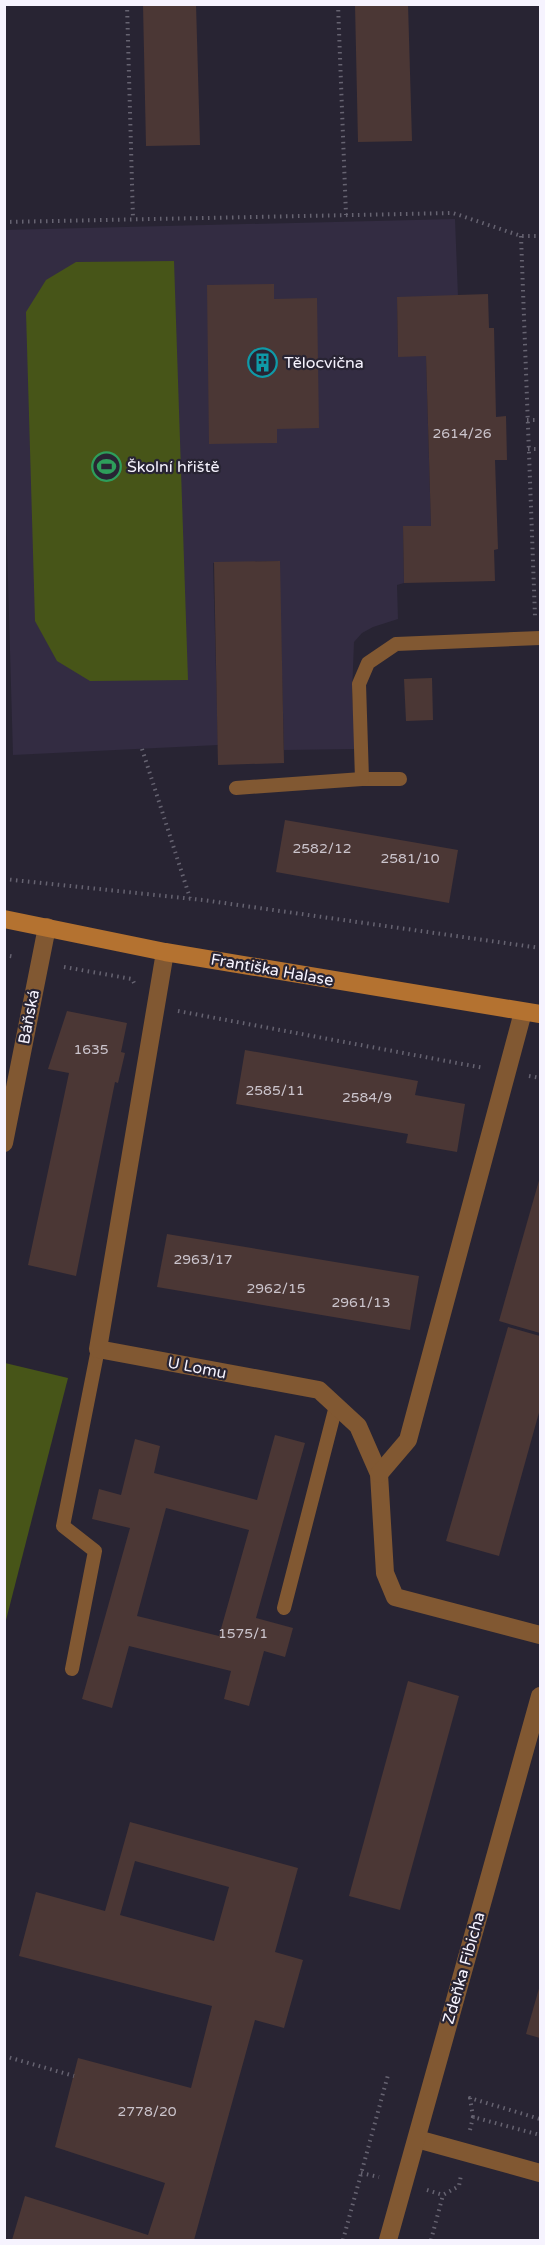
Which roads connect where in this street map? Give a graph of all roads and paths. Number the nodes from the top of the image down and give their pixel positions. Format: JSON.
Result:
{"nodes":[{"id":1,"x":127,"y":4,"type":"edge"},
{"id":2,"x":338,"y":4,"type":"edge"},
{"id":3,"x":346,"y":215,"type":"junction"},
{"id":4,"x":133,"y":219,"type":"junction"},
{"id":5,"x":4,"y":222,"type":"edge"},
{"id":6,"x":521,"y":236,"type":"junction"},
{"id":7,"x":540,"y":236,"type":"edge"},
{"id":8,"x":527,"y":420,"type":"junction"},
{"id":9,"x":540,"y":420,"type":"edge"},
{"id":10,"x":528,"y":449,"type":"junction"},
{"id":11,"x":540,"y":449,"type":"edge"},
{"id":12,"x":538,"y":638,"type":"edge"},
{"id":13,"x":142,"y":748,"type":"dead end"},
{"id":14,"x":362,"y":779,"type":"junction"},
{"id":15,"x":400,"y":779,"type":"dead end"},
{"id":16,"x":236,"y":788,"type":"dead end"},
{"id":17,"x":4,"y":879,"type":"edge"},
{"id":18,"x":190,"y":898,"type":"junction"},
{"id":19,"x":4,"y":919,"type":"edge"},
{"id":20,"x":47,"y":927,"type":"junction"},
{"id":21,"x":540,"y":948,"type":"edge"},
{"id":22,"x":165,"y":952,"type":"junction"},
{"id":23,"x":4,"y":955,"type":"edge"},
{"id":24,"x":40,"y":962,"type":"junction"},
{"id":25,"x":155,"y":1007,"type":"junction"},
{"id":26,"x":532,"y":1013,"type":"edge"},
{"id":27,"x":507,"y":1072,"type":"junction"},
{"id":28,"x":540,"y":1078,"type":"edge"},
{"id":29,"x":4,"y":1143,"type":"edge"},
{"id":30,"x":98,"y":1349,"type":"junction"},
{"id":31,"x":336,"y":1406,"type":"junction"},
{"id":32,"x":379,"y":1474,"type":"junction"},
{"id":33,"x":284,"y":1608,"type":"dead end"},
{"id":34,"x":540,"y":1635,"type":"edge"},
{"id":35,"x":72,"y":1669,"type":"dead end"},
{"id":36,"x":540,"y":1696,"type":"edge"},
{"id":37,"x":4,"y":2056,"type":"edge"},
{"id":38,"x":388,"y":2075,"type":"dead end"},
{"id":39,"x":74,"y":2076,"type":"dead end"},
{"id":40,"x":473,"y":2117,"type":"junction"},
{"id":41,"x":540,"y":2119,"type":"edge"},
{"id":42,"x":540,"y":2135,"type":"edge"},
{"id":43,"x":417,"y":2139,"type":"junction"},
{"id":44,"x":464,"y":2152,"type":"junction"},
{"id":45,"x":540,"y":2173,"type":"edge"},
{"id":46,"x":343,"y":2241,"type":"edge"},
{"id":47,"x":388,"y":2241,"type":"edge"},
{"id":48,"x":431,"y":2241,"type":"edge"}],
"edges":[{"from":1,"to":4,"type":"path"},
{"from":2,"to":3,"type":"path"},
{"from":3,"to":4,"type":"path"},
{"from":3,"to":6,"type":"path"},
{"from":4,"to":5,"type":"path"},
{"from":6,"to":7,"type":"path"},
{"from":6,"to":8,"type":"path"},
{"from":8,"to":9,"type":"path"},
{"from":8,"to":10,"type":"path"},
{"from":10,"to":11,"type":"path"},
{"from":10,"to":12,"type":"path"},
{"from":12,"to":14,"type":"lane"},
{"from":13,"to":18,"type":"path"},
{"from":14,"to":15,"type":"lane"},
{"from":14,"to":16,"type":"lane"},
{"from":17,"to":18,"type":"path"},
{"from":18,"to":21,"type":"path"},
{"from":19,"to":20,"type":"street","name":"Františka Halase"},
{"from":20,"to":22,"type":"street","name":"Františka Halase"},
{"from":20,"to":24,"type":"street","name":"Báňská"},
{"from":22,"to":25,"type":"street"},
{"from":22,"to":26,"type":"street","name":"Františka Halase"},
{"from":23,"to":24,"type":"path"},
{"from":24,"to":25,"type":"path"},
{"from":24,"to":29,"type":"street","name":"Báňská"},
{"from":25,"to":27,"type":"path"},
{"from":25,"to":30,"type":"street"},
{"from":26,"to":27,"type":"street"},
{"from":27,"to":28,"type":"path"},
{"from":27,"to":32,"type":"street"},
{"from":30,"to":31,"type":"street","name":"U Lomu"},
{"from":30,"to":35,"type":"lane"},
{"from":31,"to":32,"type":"street","name":"U Lomu"},
{"from":31,"to":33,"type":"lane"},
{"from":32,"to":34,"type":"street","name":"U Lomu"},
{"from":36,"to":43,"type":"street","name":"Zdeňka Fibicha"},
{"from":37,"to":39,"type":"path"},
{"from":38,"to":46,"type":"path"},
{"from":40,"to":41,"type":"path"},
{"from":40,"to":42,"type":"path"},
{"from":40,"to":44,"type":"path"},
{"from":43,"to":44,"type":"street"},
{"from":43,"to":47,"type":"street","name":"Zdeňka Fibicha"},
{"from":44,"to":45,"type":"street"},
{"from":44,"to":48,"type":"path"}]}
